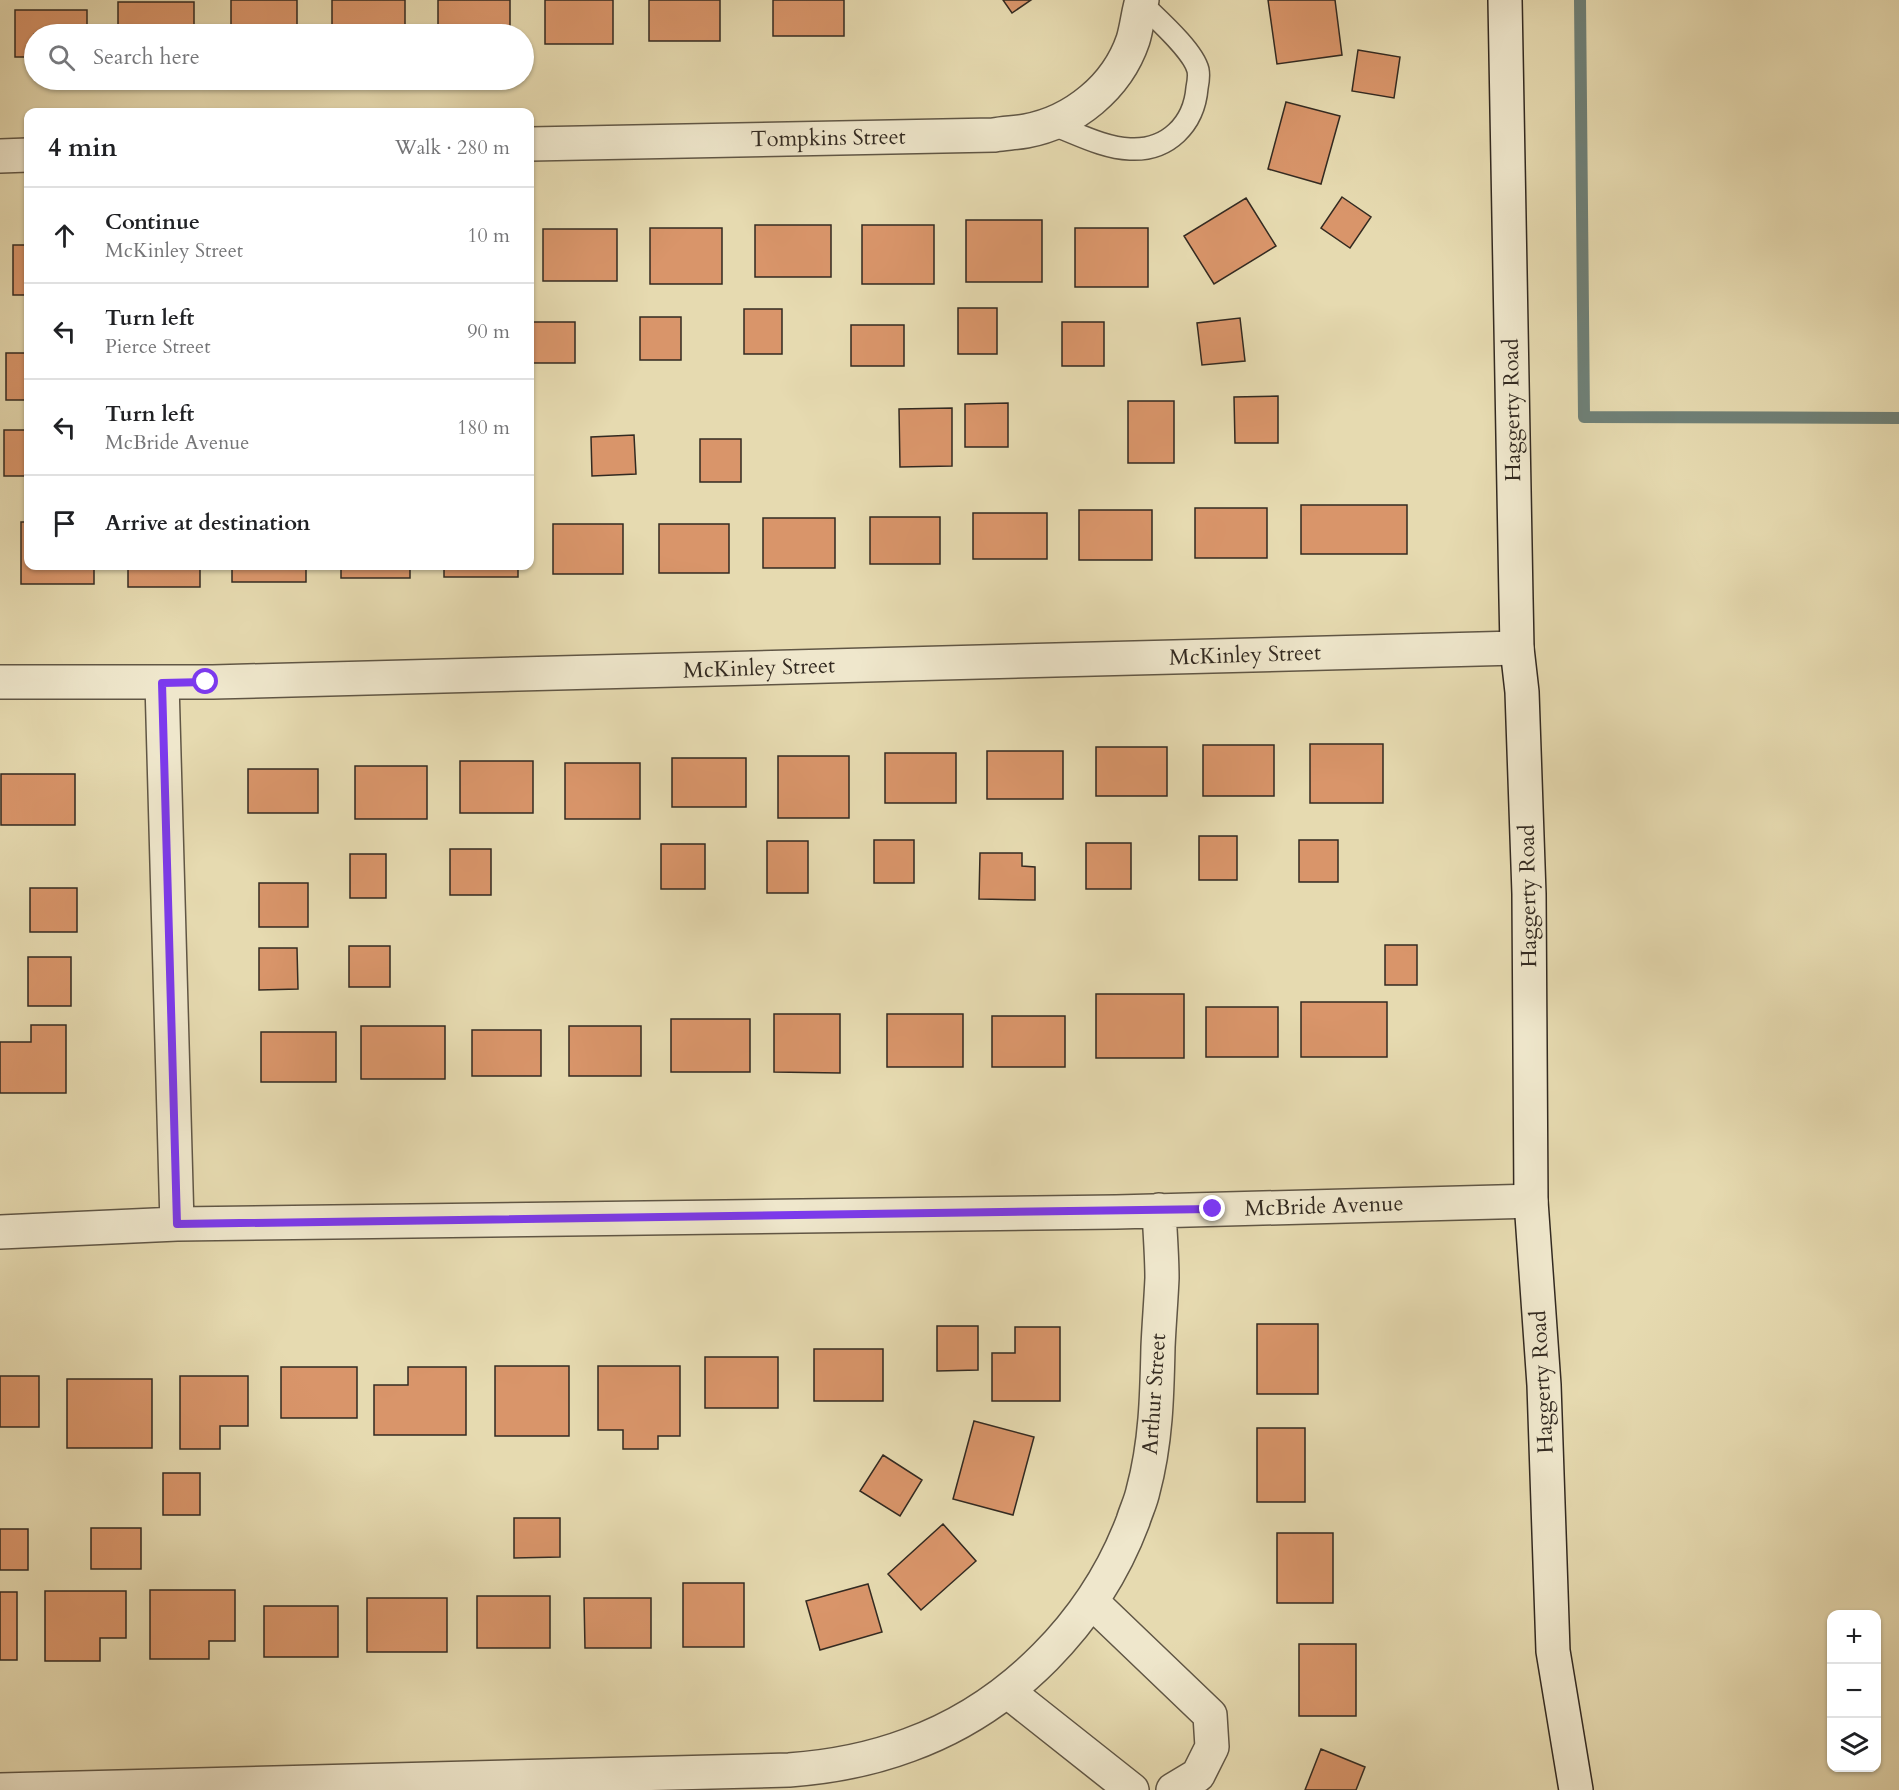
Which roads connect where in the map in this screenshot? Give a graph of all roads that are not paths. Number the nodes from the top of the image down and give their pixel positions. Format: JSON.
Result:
{"nodes":[{"id":1,"x":1505,"y":0,"type":"edge"},
{"id":2,"x":1142,"y":2,"type":"edge"},
{"id":3,"x":1051,"y":124,"type":"junction"},
{"id":4,"x":534,"y":144,"type":"edge"},
{"id":5,"x":24,"y":155,"type":"edge"},
{"id":6,"x":0,"y":156,"type":"edge"},
{"id":7,"x":1517,"y":648,"type":"junction"},
{"id":8,"x":0,"y":682,"type":"edge"},
{"id":9,"x":162,"y":683,"type":"junction"},
{"id":10,"x":1531,"y":1201,"type":"junction"},
{"id":11,"x":1159,"y":1210,"type":"junction"},
{"id":12,"x":177,"y":1224,"type":"junction"},
{"id":13,"x":0,"y":1232,"type":"edge"},
{"id":14,"x":1092,"y":1602,"type":"junction"},
{"id":15,"x":1007,"y":1691,"type":"junction"},
{"id":16,"x":0,"y":1790,"type":"edge"},
{"id":17,"x":1132,"y":1790,"type":"edge"},
{"id":18,"x":1173,"y":1790,"type":"edge"},
{"id":19,"x":1576,"y":1790,"type":"edge"}],
"edges":[{"from":1,"to":7,"type":"street","name":"Haggerty Road"},
{"from":2,"to":3,"type":"street","name":"Tompkins Street"},
{"from":2,"to":3,"type":"lane"},
{"from":3,"to":4,"type":"street","name":"Tompkins Street"},
{"from":5,"to":6,"type":"street"},
{"from":7,"to":9,"type":"street","name":"McKinley Street"},
{"from":7,"to":10,"type":"street","name":"Haggerty Road"},
{"from":8,"to":9,"type":"street","name":"McKinley Street"},
{"from":9,"to":12,"type":"street"},
{"from":10,"to":11,"type":"street","name":"McBride Avenue"},
{"from":10,"to":19,"type":"street","name":"Haggerty Road"},
{"from":11,"to":12,"type":"street","name":"McBride Avenue"},
{"from":11,"to":14,"type":"street","name":"Arthur Street"},
{"from":12,"to":13,"type":"street","name":"McBride Avenue"},
{"from":14,"to":15,"type":"street","name":"Arthur Street"},
{"from":14,"to":18,"type":"street"},
{"from":15,"to":16,"type":"street","name":"Arthur Street"},
{"from":15,"to":17,"type":"street"}]}
